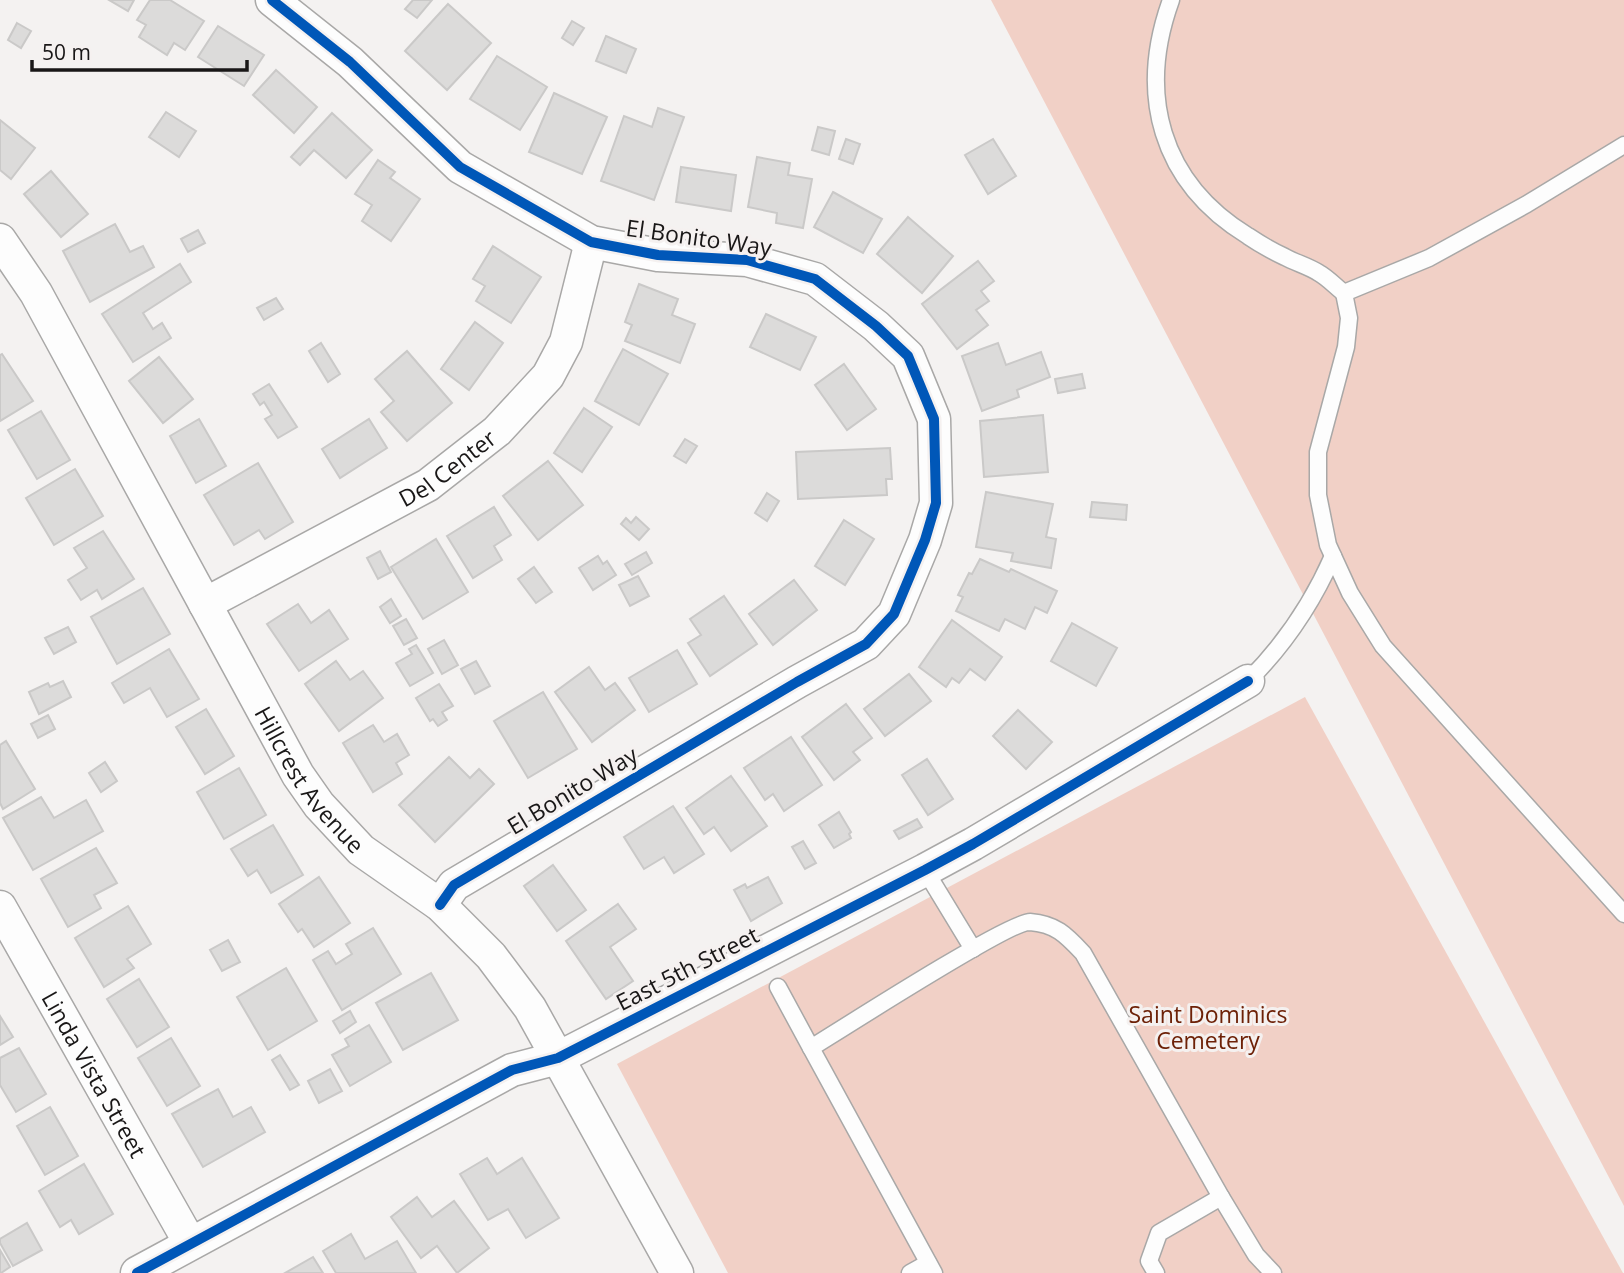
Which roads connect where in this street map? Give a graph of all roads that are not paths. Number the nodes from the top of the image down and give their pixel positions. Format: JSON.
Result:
{"nodes":[{"id":1,"x":272,"y":0,"type":"edge"},
{"id":2,"x":1171,"y":0,"type":"edge"},
{"id":3,"x":1624,"y":145,"type":"edge"},
{"id":4,"x":0,"y":240,"type":"edge"},
{"id":5,"x":591,"y":242,"type":"junction"},
{"id":6,"x":1344,"y":293,"type":"junction"},
{"id":7,"x":1333,"y":556,"type":"junction"},
{"id":8,"x":205,"y":604,"type":"junction"},
{"id":9,"x":1248,"y":681,"type":"joint"},
{"id":10,"x":925,"y":870,"type":"junction"},
{"id":11,"x":440,"y":905,"type":"junction"},
{"id":12,"x":0,"y":907,"type":"edge"},
{"id":13,"x":1624,"y":914,"type":"edge"},
{"id":14,"x":973,"y":949,"type":"junction"},
{"id":15,"x":778,"y":987,"type":"dead end"},
{"id":16,"x":811,"y":1048,"type":"junction"},
{"id":17,"x":558,"y":1058,"type":"junction"},
{"id":18,"x":1221,"y":1197,"type":"junction"},
{"id":19,"x":190,"y":1243,"type":"junction"},
{"id":20,"x":931,"y":1268,"type":"edge"},
{"id":21,"x":137,"y":1273,"type":"edge"},
{"id":22,"x":677,"y":1273,"type":"edge"},
{"id":23,"x":910,"y":1273,"type":"edge"},
{"id":24,"x":1156,"y":1273,"type":"edge"},
{"id":25,"x":1273,"y":1273,"type":"edge"}],
"edges":[{"from":1,"to":5,"type":"street","name":"El Bonito Way"},
{"from":2,"to":6,"type":"lane"},
{"from":3,"to":6,"type":"lane"},
{"from":4,"to":8,"type":"street","name":"Hillcrest Avenue"},
{"from":5,"to":8,"type":"street","name":"Del Center"},
{"from":5,"to":11,"type":"street","name":"El Bonito Way"},
{"from":6,"to":7,"type":"lane"},
{"from":7,"to":9,"type":"lane"},
{"from":7,"to":13,"type":"lane"},
{"from":8,"to":11,"type":"street","name":"Hillcrest Avenue"},
{"from":9,"to":10,"type":"street","name":"East 5th Street"},
{"from":10,"to":14,"type":"lane"},
{"from":10,"to":17,"type":"street","name":"East 5th Street"},
{"from":11,"to":17,"type":"street","name":"Hillcrest Avenue"},
{"from":12,"to":19,"type":"street","name":"Linda Vista Street"},
{"from":14,"to":16,"type":"lane"},
{"from":14,"to":18,"type":"lane"},
{"from":15,"to":16,"type":"lane"},
{"from":16,"to":20,"type":"lane"},
{"from":17,"to":19,"type":"street","name":"East 5th Street"},
{"from":17,"to":22,"type":"street","name":"Hillcrest Avenue"},
{"from":18,"to":24,"type":"lane"},
{"from":18,"to":25,"type":"lane"},
{"from":19,"to":21,"type":"street","name":"East 5th Street"},
{"from":20,"to":23,"type":"lane"}]}
